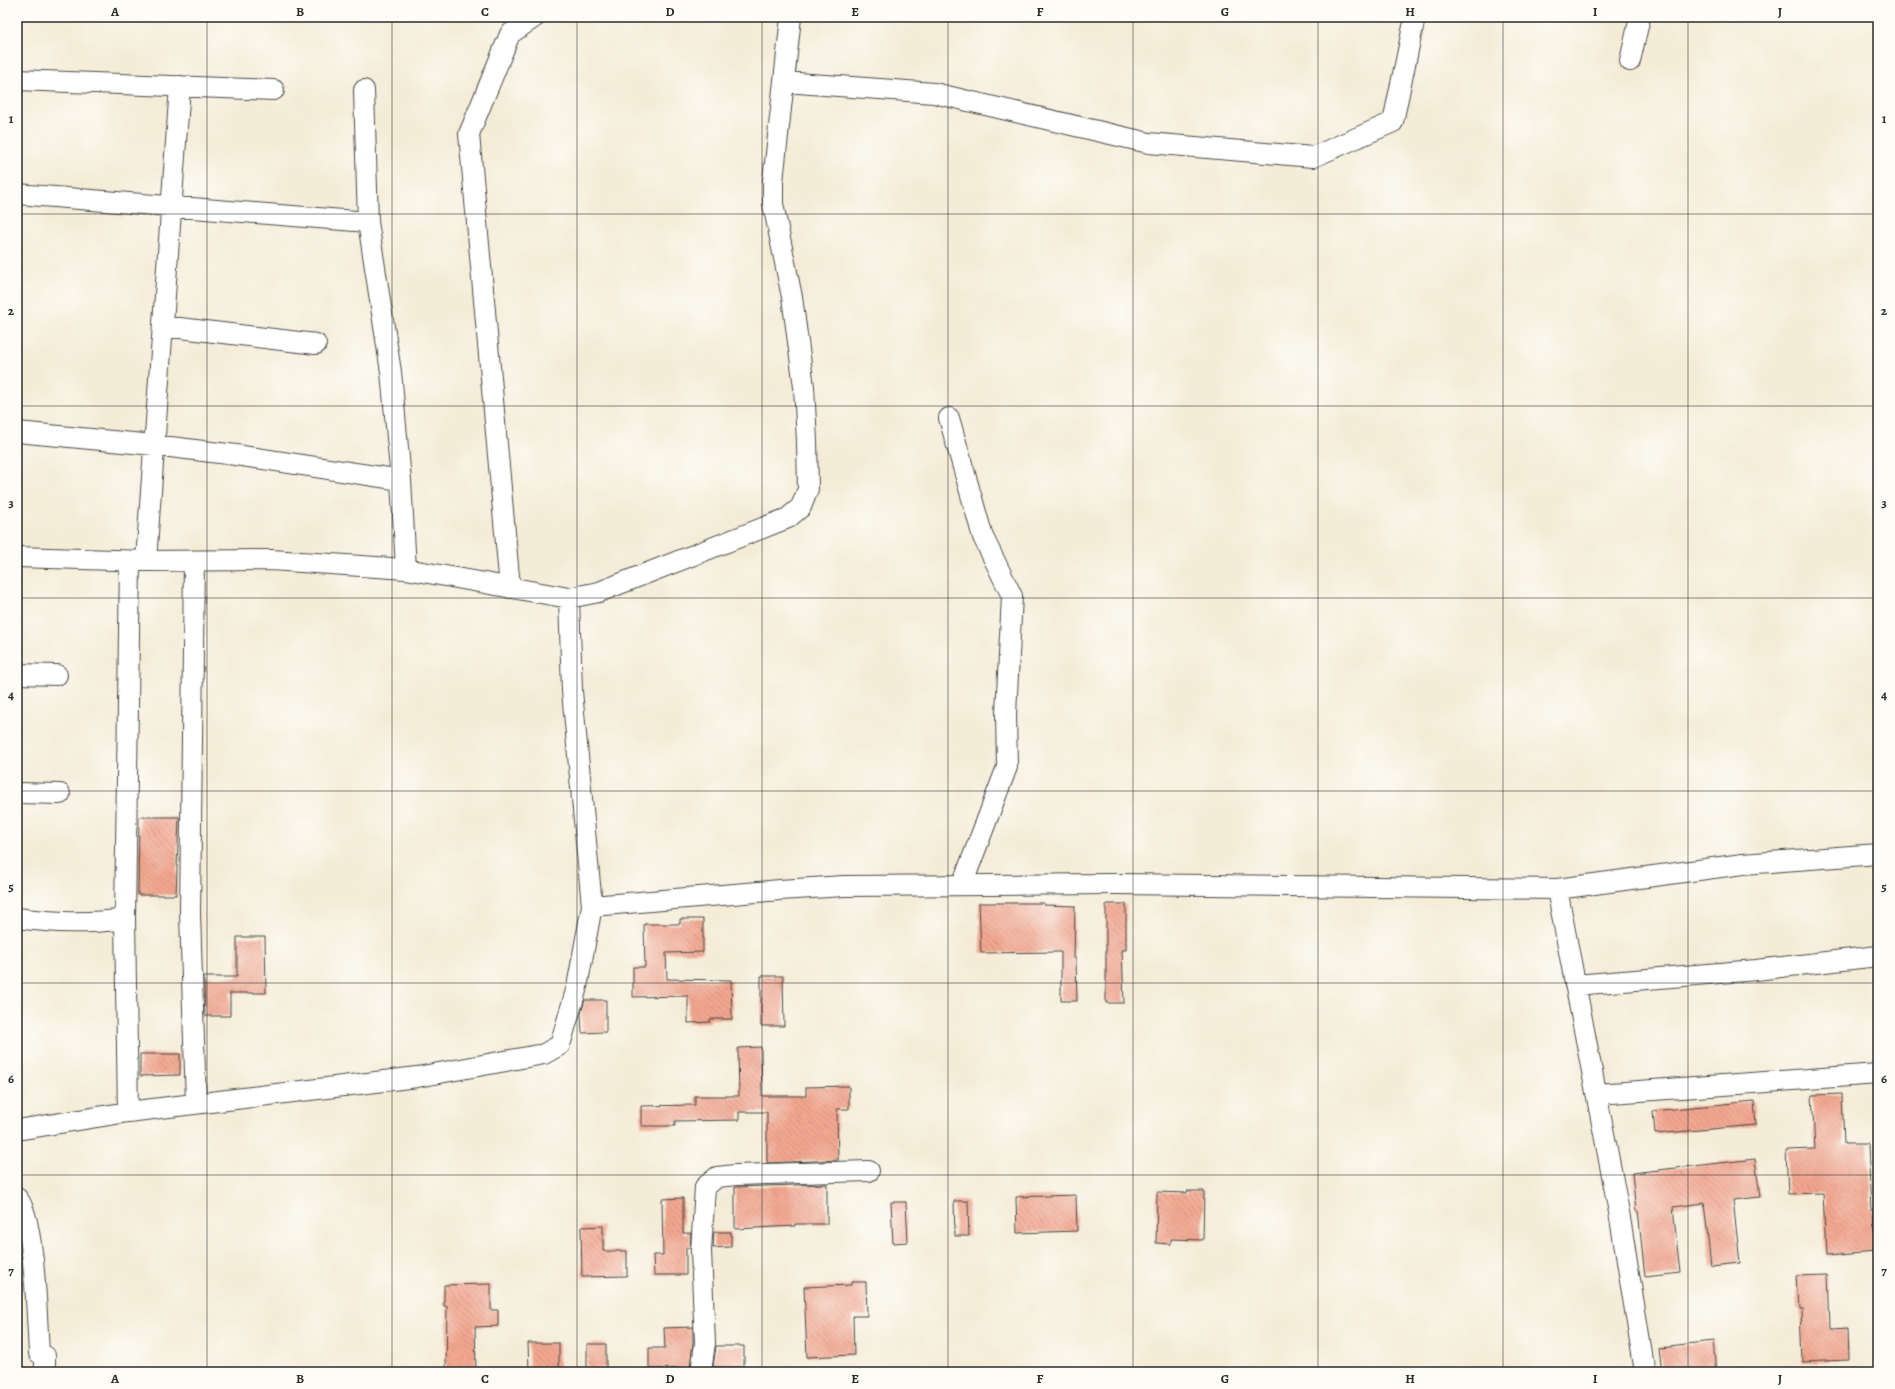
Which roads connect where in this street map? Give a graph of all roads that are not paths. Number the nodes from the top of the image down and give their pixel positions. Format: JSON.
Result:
{"nodes":[{"id":1,"x":534,"y":17,"type":"edge"},
{"id":2,"x":791,"y":17,"type":"edge"},
{"id":3,"x":1415,"y":17,"type":"edge"},
{"id":4,"x":1640,"y":17,"type":"edge"},
{"id":5,"x":1630,"y":61,"type":"dead end"},
{"id":6,"x":17,"y":80,"type":"edge"},
{"id":7,"x":784,"y":82,"type":"junction"},
{"id":8,"x":180,"y":86,"type":"junction"},
{"id":9,"x":274,"y":90,"type":"dead end"},
{"id":10,"x":364,"y":90,"type":"dead end"},
{"id":11,"x":17,"y":194,"type":"edge"},
{"id":12,"x":172,"y":207,"type":"junction"},
{"id":13,"x":368,"y":222,"type":"junction"},
{"id":14,"x":163,"y":326,"type":"junction"},
{"id":15,"x":316,"y":344,"type":"dead end"},
{"id":16,"x":949,"y":418,"type":"dead end"},
{"id":17,"x":17,"y":432,"type":"edge"},
{"id":18,"x":154,"y":445,"type":"junction"},
{"id":19,"x":401,"y":480,"type":"junction"},
{"id":20,"x":17,"y":557,"type":"edge"},
{"id":21,"x":138,"y":561,"type":"junction"},
{"id":22,"x":194,"y":562,"type":"junction"},
{"id":23,"x":406,"y":569,"type":"junction"},
{"id":24,"x":510,"y":588,"type":"junction"},
{"id":25,"x":569,"y":598,"type":"junction"},
{"id":26,"x":17,"y":674,"type":"edge"},
{"id":27,"x":57,"y":675,"type":"dead end"},
{"id":28,"x":17,"y":793,"type":"edge"},
{"id":29,"x":60,"y":794,"type":"dead end"},
{"id":30,"x":1878,"y":854,"type":"edge"},
{"id":31,"x":962,"y":885,"type":"junction"},
{"id":32,"x":1557,"y":889,"type":"junction"},
{"id":33,"x":592,"y":906,"type":"junction"},
{"id":34,"x":17,"y":918,"type":"edge"},
{"id":35,"x":125,"y":920,"type":"junction"},
{"id":36,"x":1878,"y":956,"type":"edge"},
{"id":37,"x":1576,"y":985,"type":"junction"},
{"id":38,"x":1878,"y":1074,"type":"edge"},
{"id":39,"x":1597,"y":1094,"type":"junction"},
{"id":40,"x":196,"y":1103,"type":"junction"},
{"id":41,"x":128,"y":1112,"type":"junction"},
{"id":42,"x":17,"y":1130,"type":"edge"},
{"id":43,"x":869,"y":1171,"type":"dead end"},
{"id":44,"x":17,"y":1198,"type":"edge"},
{"id":45,"x":45,"y":1372,"type":"edge"},
{"id":46,"x":701,"y":1372,"type":"edge"},
{"id":47,"x":1645,"y":1372,"type":"edge"}],
"edges":[{"from":1,"to":24,"type":"street"},
{"from":2,"to":7,"type":"street"},
{"from":3,"to":7,"type":"street"},
{"from":4,"to":5,"type":"street"},
{"from":6,"to":8,"type":"street"},
{"from":7,"to":25,"type":"street"},
{"from":8,"to":9,"type":"street"},
{"from":8,"to":12,"type":"street"},
{"from":10,"to":13,"type":"street"},
{"from":11,"to":12,"type":"street"},
{"from":12,"to":13,"type":"street"},
{"from":12,"to":14,"type":"street"},
{"from":13,"to":19,"type":"street"},
{"from":14,"to":15,"type":"street"},
{"from":14,"to":18,"type":"street"},
{"from":16,"to":31,"type":"street"},
{"from":17,"to":18,"type":"street"},
{"from":18,"to":19,"type":"street"},
{"from":18,"to":21,"type":"street"},
{"from":19,"to":23,"type":"street"},
{"from":20,"to":21,"type":"street"},
{"from":21,"to":22,"type":"street"},
{"from":21,"to":35,"type":"street"},
{"from":22,"to":23,"type":"street"},
{"from":22,"to":40,"type":"street"},
{"from":23,"to":24,"type":"street"},
{"from":24,"to":25,"type":"street"},
{"from":25,"to":33,"type":"street"},
{"from":26,"to":27,"type":"street"},
{"from":28,"to":29,"type":"street"},
{"from":30,"to":32,"type":"street"},
{"from":31,"to":32,"type":"street"},
{"from":31,"to":33,"type":"street"},
{"from":32,"to":37,"type":"street"},
{"from":33,"to":40,"type":"street"},
{"from":34,"to":35,"type":"street"},
{"from":35,"to":41,"type":"street"},
{"from":36,"to":37,"type":"street"},
{"from":37,"to":39,"type":"street"},
{"from":38,"to":39,"type":"street"},
{"from":39,"to":47,"type":"street"},
{"from":40,"to":41,"type":"street"},
{"from":41,"to":42,"type":"street"},
{"from":43,"to":46,"type":"street"},
{"from":44,"to":45,"type":"street"}]}
